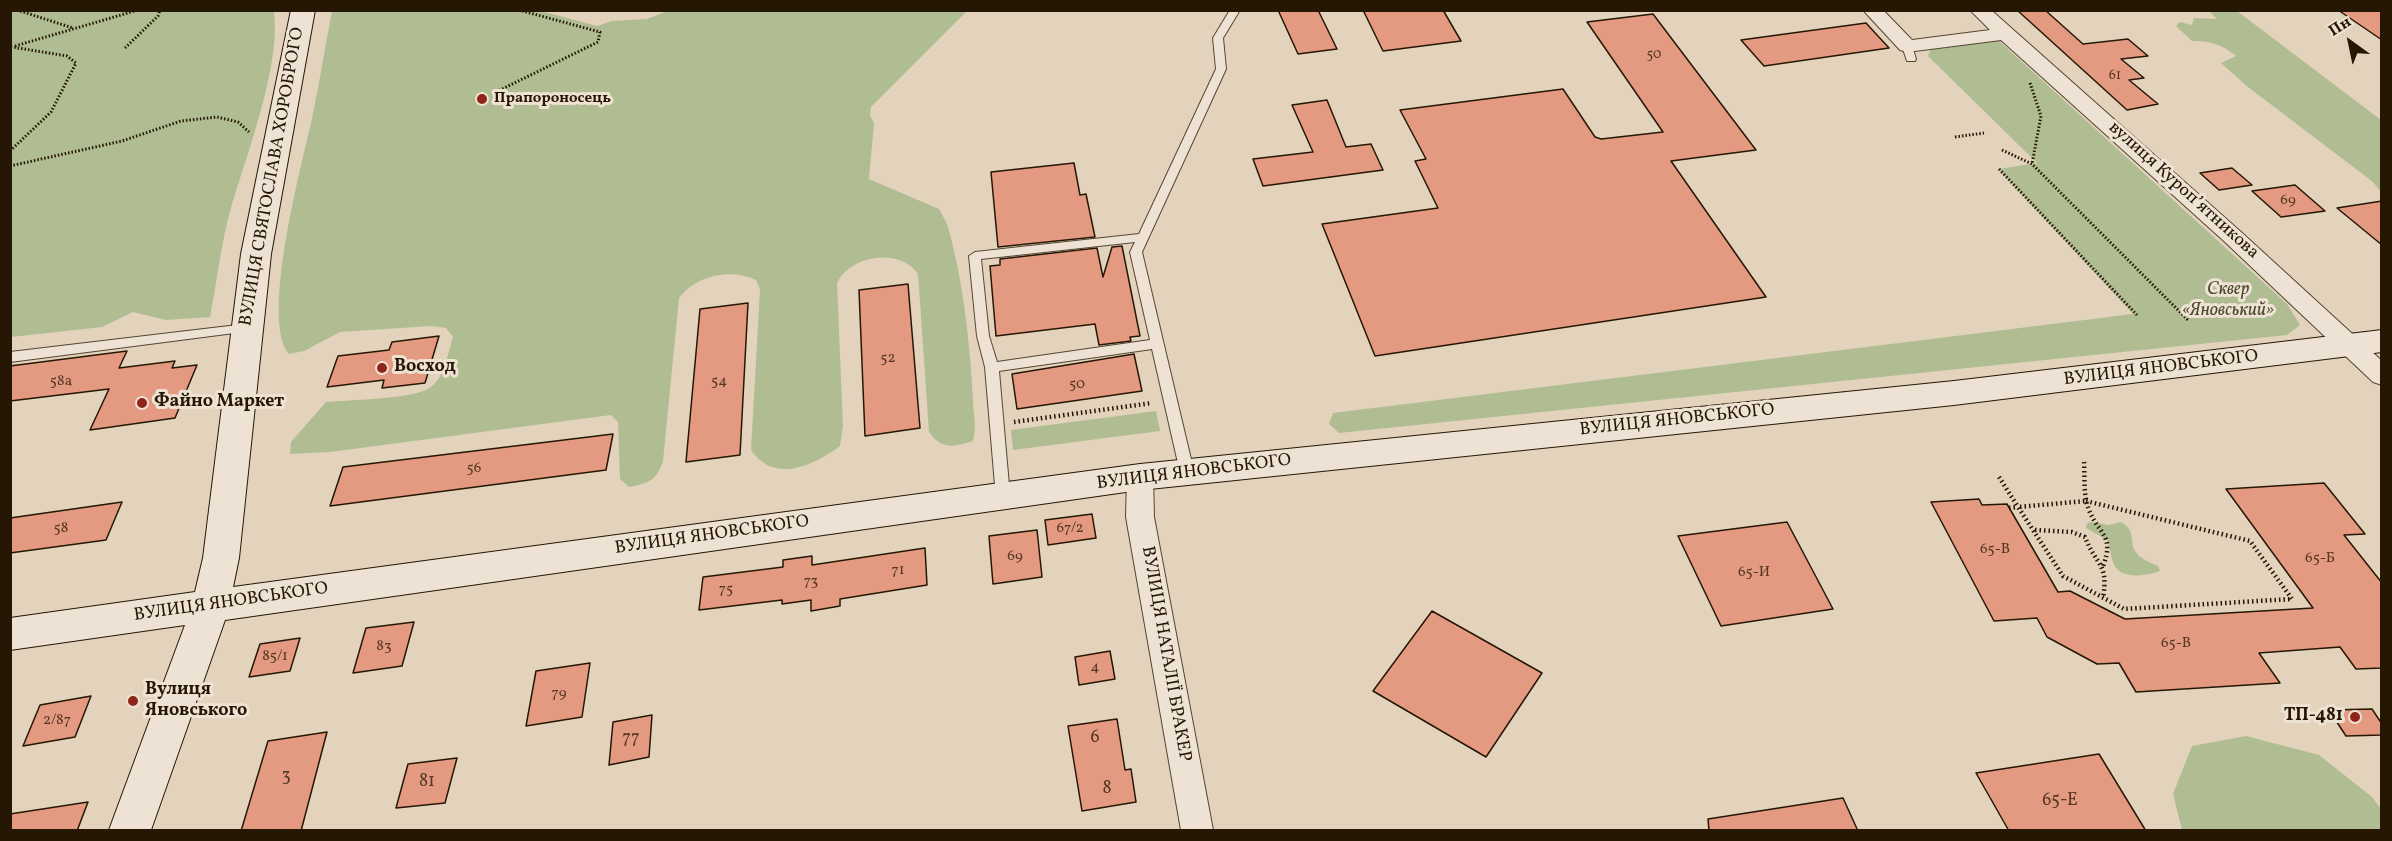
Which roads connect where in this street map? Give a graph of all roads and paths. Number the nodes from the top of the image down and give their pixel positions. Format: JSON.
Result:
{"nodes":[{"id":1,"x":16,"y":10,"type":"edge"},
{"id":2,"x":138,"y":10,"type":"edge"},
{"id":3,"x":160,"y":10,"type":"edge"},
{"id":4,"x":303,"y":10,"type":"edge"},
{"id":5,"x":519,"y":10,"type":"edge"},
{"id":6,"x":1235,"y":10,"type":"edge"},
{"id":7,"x":1872,"y":10,"type":"edge"},
{"id":8,"x":1979,"y":10,"type":"edge"},
{"id":9,"x":74,"y":28,"type":"junction"},
{"id":10,"x":2005,"y":34,"type":"junction"},
{"id":11,"x":11,"y":47,"type":"edge"},
{"id":12,"x":125,"y":48,"type":"dead end"},
{"id":13,"x":2027,"y":74,"type":"dead end"},
{"id":14,"x":496,"y":92,"type":"dead end"},
{"id":15,"x":249,"y":132,"type":"dead end"},
{"id":16,"x":1984,"y":133,"type":"dead end"},
{"id":17,"x":1955,"y":137,"type":"dead end"},
{"id":18,"x":2002,"y":150,"type":"dead end"},
{"id":19,"x":10,"y":151,"type":"edge"},
{"id":20,"x":2032,"y":164,"type":"junction"},
{"id":21,"x":10,"y":166,"type":"edge"},
{"id":22,"x":1999,"y":169,"type":"dead end"},
{"id":23,"x":1143,"y":237,"type":"junction"},
{"id":24,"x":2137,"y":315,"type":"dead end"},
{"id":25,"x":2189,"y":321,"type":"dead end"},
{"id":26,"x":246,"y":328,"type":"junction"},
{"id":27,"x":2382,"y":342,"type":"edge"},
{"id":28,"x":1158,"y":344,"type":"junction"},
{"id":29,"x":2350,"y":346,"type":"junction"},
{"id":30,"x":10,"y":357,"type":"edge"},
{"id":31,"x":992,"y":367,"type":"junction"},
{"id":32,"x":2382,"y":376,"type":"edge"},
{"id":33,"x":1171,"y":400,"type":"junction"},
{"id":34,"x":998,"y":424,"type":"junction"},
{"id":35,"x":2084,"y":462,"type":"dead end"},
{"id":36,"x":1187,"y":472,"type":"junction"},
{"id":37,"x":1140,"y":477,"type":"junction"},
{"id":38,"x":1999,"y":477,"type":"dead end"},
{"id":39,"x":1003,"y":497,"type":"junction"},
{"id":40,"x":2086,"y":501,"type":"junction"},
{"id":41,"x":2009,"y":508,"type":"dead end"},
{"id":42,"x":2021,"y":508,"type":"junction"},
{"id":43,"x":2034,"y":530,"type":"junction"},
{"id":44,"x":2103,"y":566,"type":"junction"},
{"id":45,"x":2103,"y":598,"type":"junction"},
{"id":46,"x":211,"y":606,"type":"junction"},
{"id":47,"x":10,"y":634,"type":"edge"},
{"id":48,"x":130,"y":831,"type":"edge"},
{"id":49,"x":1197,"y":831,"type":"edge"}],
"edges":[{"from":1,"to":9,"type":"path"},
{"from":2,"to":9,"type":"path"},
{"from":3,"to":12,"type":"path"},
{"from":4,"to":26,"type":"main road","name":"ВУЛИЦЯ СВЯТОСЛАВА ХОРОБРОГО"},
{"from":5,"to":14,"type":"path"},
{"from":6,"to":23,"type":"lane"},
{"from":7,"to":10,"type":"street"},
{"from":8,"to":10,"type":"street","name":"вулиця Куропʼятникова"},
{"from":9,"to":11,"type":"path"},
{"from":10,"to":29,"type":"street","name":"вулиця Куропʼятникова"},
{"from":11,"to":19,"type":"path"},
{"from":13,"to":20,"type":"path"},
{"from":15,"to":21,"type":"path"},
{"from":16,"to":17,"type":"path"},
{"from":18,"to":20,"type":"path"},
{"from":20,"to":25,"type":"path"},
{"from":22,"to":24,"type":"path"},
{"from":23,"to":28,"type":"lane"},
{"from":23,"to":31,"type":"lane"},
{"from":26,"to":30,"type":"lane"},
{"from":26,"to":46,"type":"main road","name":"ВУЛИЦЯ СВЯТОСЛАВА ХОРОБРОГО"},
{"from":27,"to":29,"type":"main road","name":"ВУЛИЦЯ ЯНОВСЬКОГО"},
{"from":28,"to":31,"type":"lane"},
{"from":28,"to":33,"type":"lane"},
{"from":29,"to":32,"type":"street","name":"вулиця Куропʼятникова"},
{"from":29,"to":36,"type":"main road","name":"ВУЛИЦЯ ЯНОВСЬКОГО"},
{"from":31,"to":34,"type":"lane"},
{"from":33,"to":34,"type":"path"},
{"from":33,"to":36,"type":"lane"},
{"from":34,"to":39,"type":"lane"},
{"from":35,"to":40,"type":"path"},
{"from":36,"to":37,"type":"main road","name":"ВУЛИЦЯ ЯНОВСЬКОГО"},
{"from":37,"to":39,"type":"main road","name":"ВУЛИЦЯ ЯНОВСЬКОГО"},
{"from":37,"to":49,"type":"street","name":"ВУЛИЦЯ НАТАЛІЇ БРАКЕР"},
{"from":38,"to":42,"type":"path"},
{"from":39,"to":46,"type":"main road","name":"ВУЛИЦЯ ЯНОВСЬКОГО"},
{"from":40,"to":42,"type":"path"},
{"from":40,"to":44,"type":"path"},
{"from":40,"to":45,"type":"path"},
{"from":41,"to":42,"type":"path"},
{"from":42,"to":43,"type":"path"},
{"from":43,"to":44,"type":"path"},
{"from":43,"to":45,"type":"path"},
{"from":44,"to":45,"type":"path"},
{"from":46,"to":47,"type":"main road","name":"ВУЛИЦЯ ЯНОВСЬКОГО"},
{"from":46,"to":48,"type":"main road","name":"ВУЛИЦЯ СВЯТОСЛАВА ХОРОБРОГО"}]}
